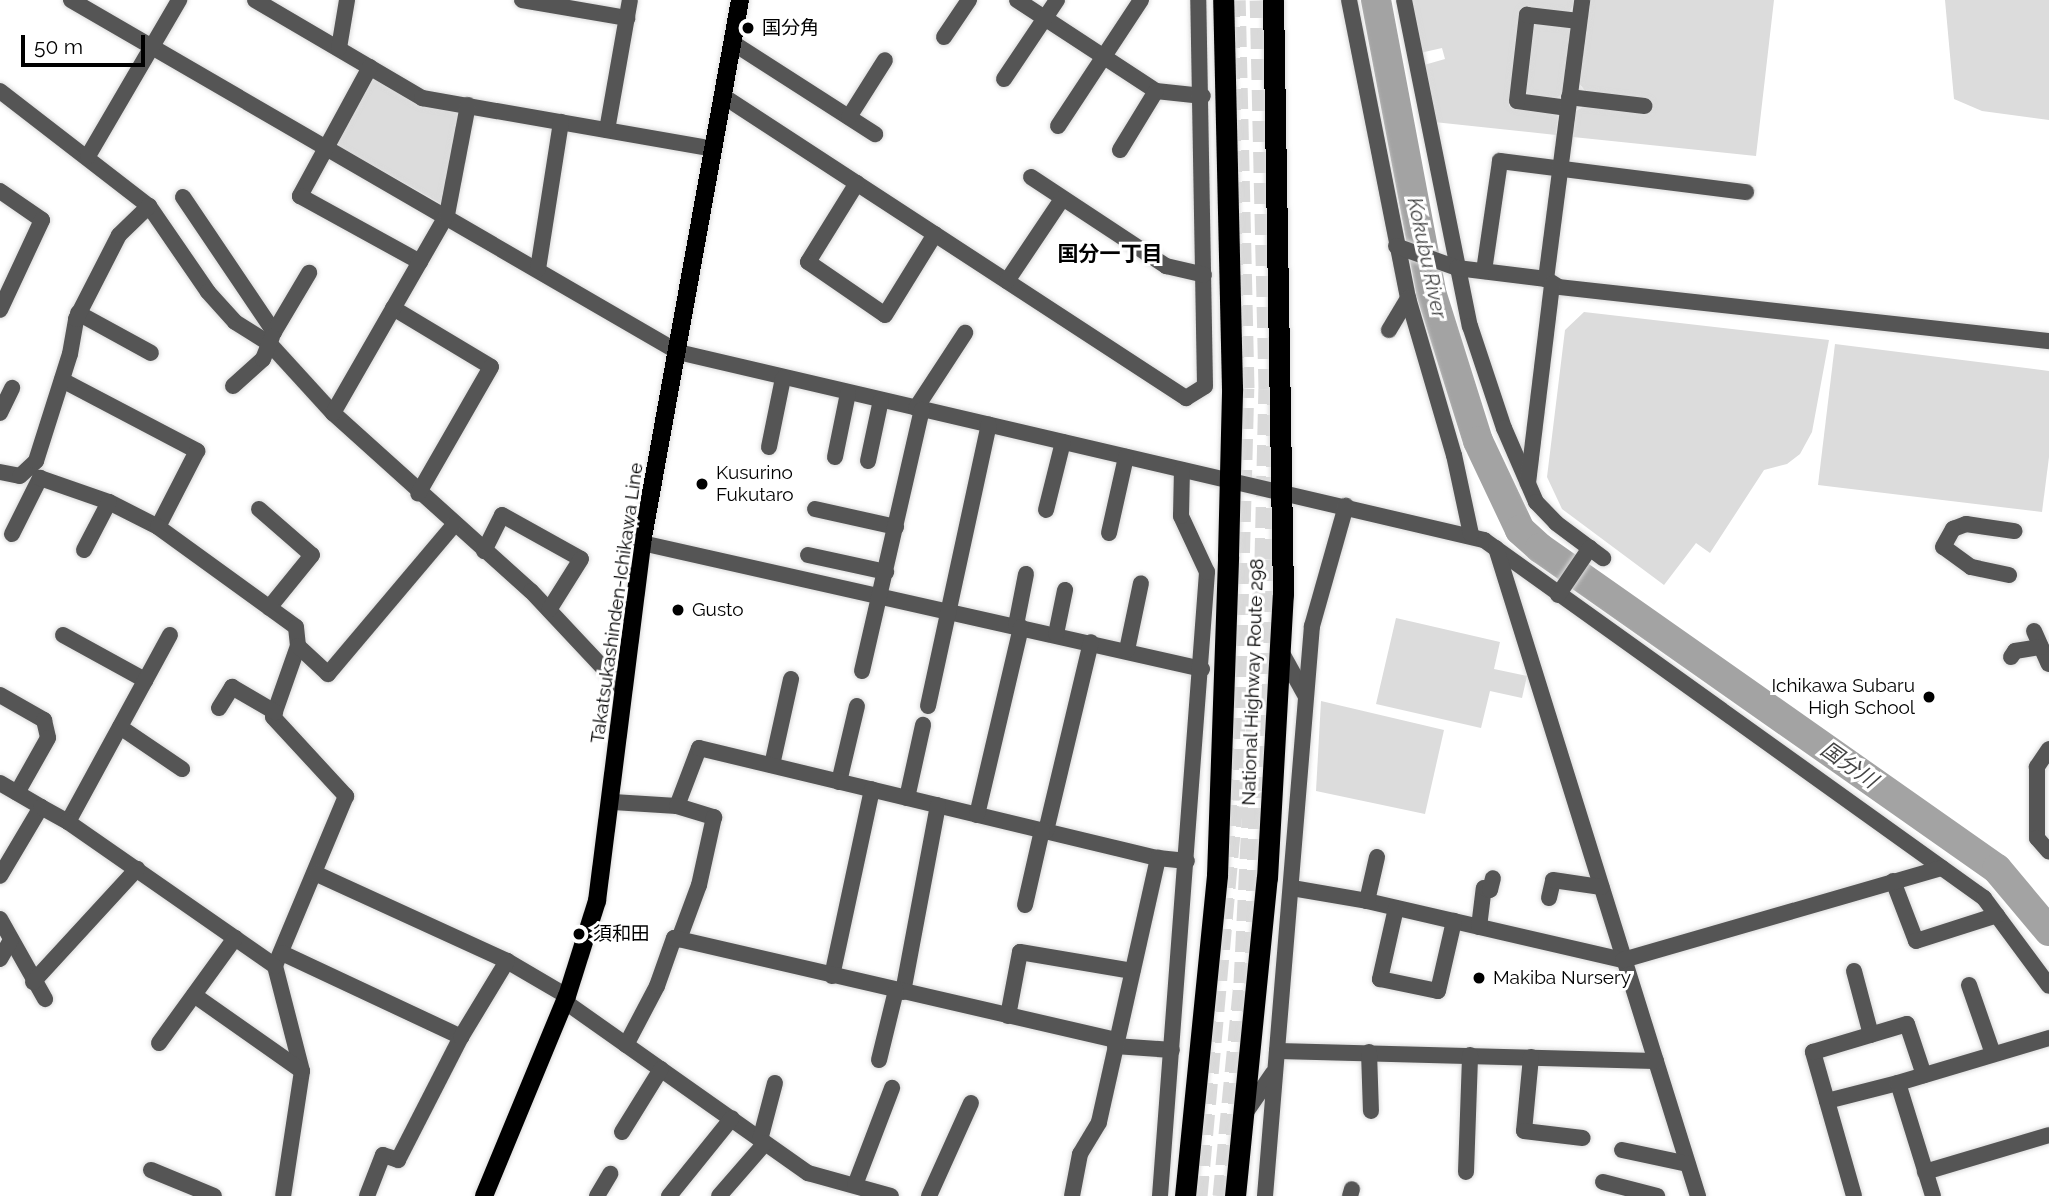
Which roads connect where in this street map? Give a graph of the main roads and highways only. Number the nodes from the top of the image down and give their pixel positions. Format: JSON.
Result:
{"nodes":[{"id":1,"x":740,"y":0,"type":"edge"},
{"id":2,"x":1223,"y":0,"type":"edge"},
{"id":3,"x":1273,"y":0,"type":"edge"},
{"id":4,"x":484,"y":1196,"type":"edge"},
{"id":5,"x":1185,"y":1196,"type":"edge"},
{"id":6,"x":1235,"y":1196,"type":"edge"}],
"edges":[{"from":1,"to":4,"type":"main road","name":"Takatsukashinden-Ichikawa Line"},
{"from":2,"to":5,"type":"highway","name":"National Highway Route 298"},
{"from":3,"to":6,"type":"highway","name":"National Highway Route 298"}]}
